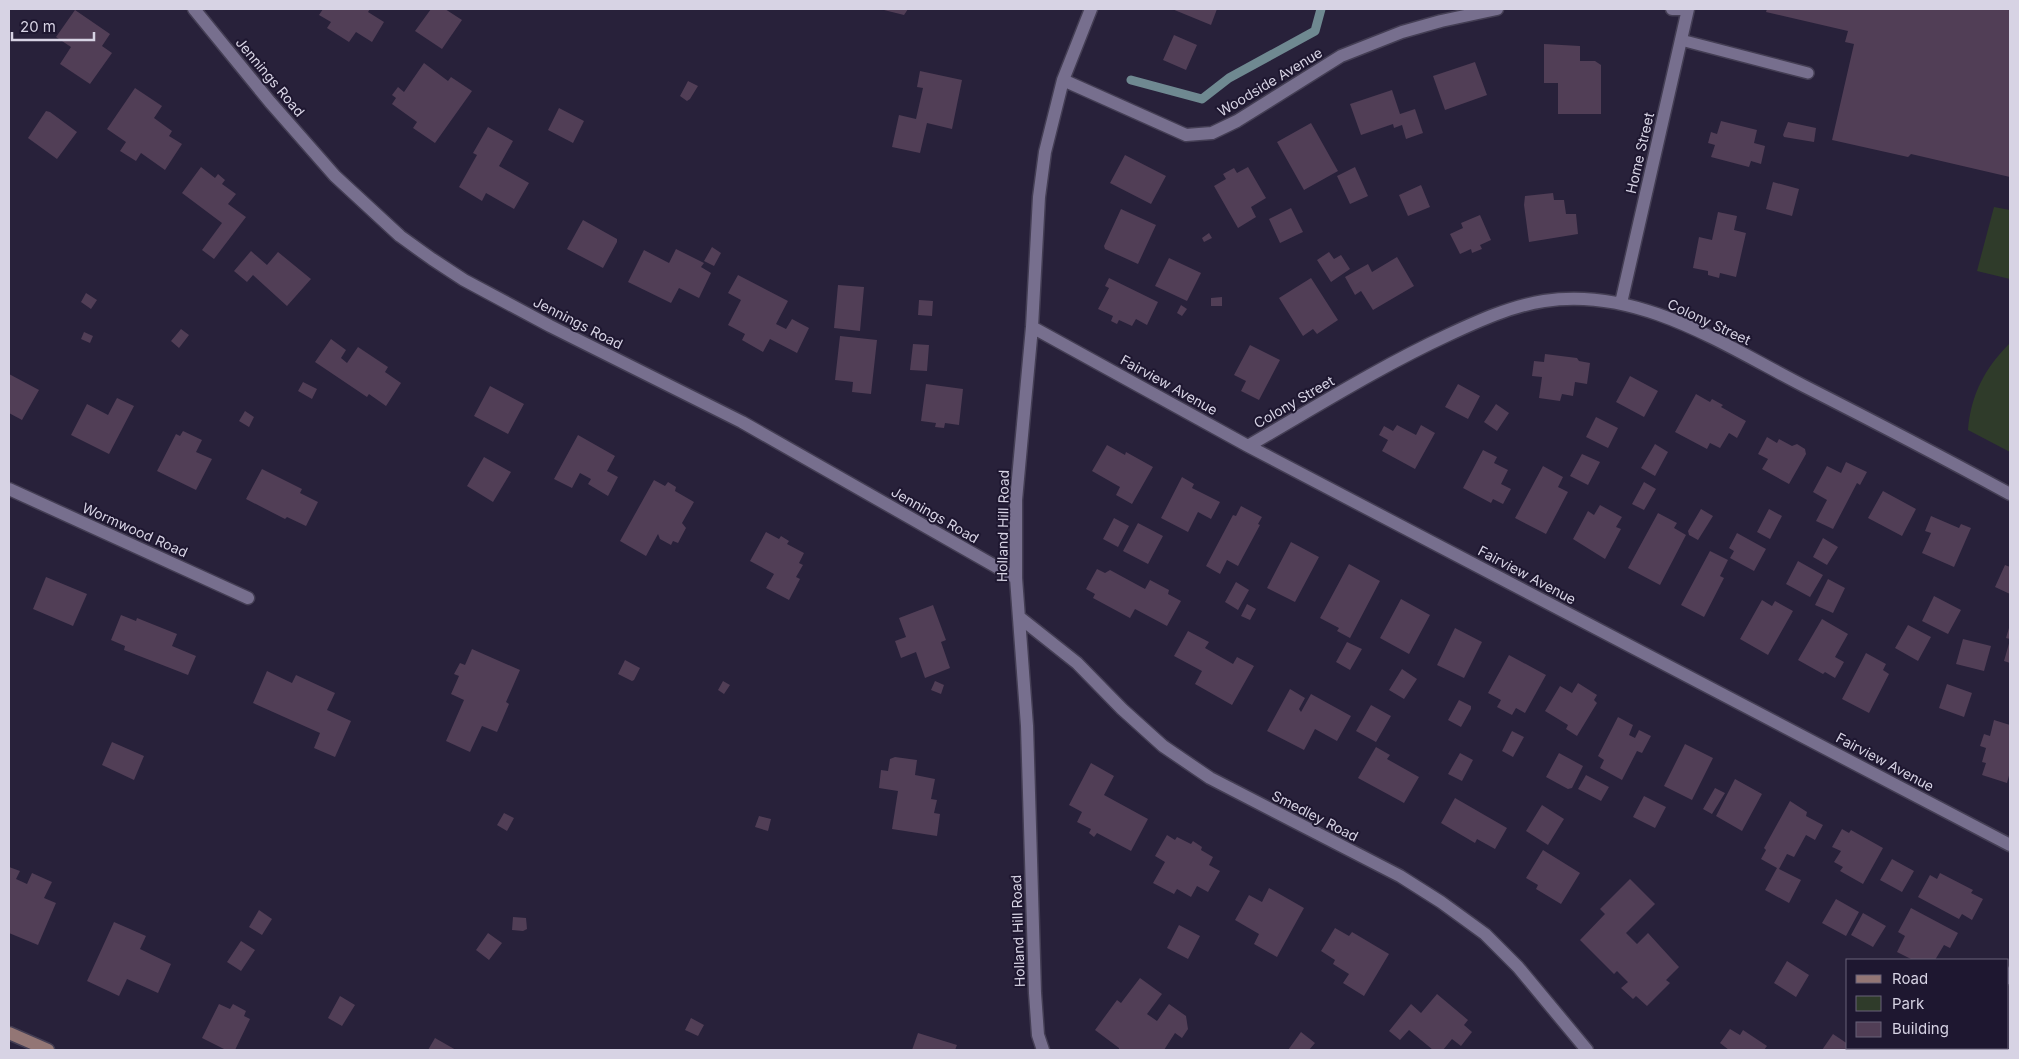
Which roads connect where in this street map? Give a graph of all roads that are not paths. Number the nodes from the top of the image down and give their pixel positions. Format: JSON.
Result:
{"nodes":[{"id":1,"x":194,"y":9,"type":"edge"},
{"id":2,"x":1091,"y":9,"type":"edge"},
{"id":3,"x":1497,"y":9,"type":"edge"},
{"id":4,"x":1672,"y":9,"type":"edge"},
{"id":5,"x":1688,"y":9,"type":"edge"},
{"id":6,"x":1682,"y":40,"type":"junction"},
{"id":7,"x":1808,"y":73,"type":"dead end"},
{"id":8,"x":1063,"y":80,"type":"junction"},
{"id":9,"x":1621,"y":303,"type":"junction"},
{"id":10,"x":1032,"y":327,"type":"junction"},
{"id":11,"x":1248,"y":446,"type":"junction"},
{"id":12,"x":9,"y":489,"type":"edge"},
{"id":13,"x":2010,"y":494,"type":"edge"},
{"id":14,"x":1016,"y":578,"type":"junction"},
{"id":15,"x":248,"y":598,"type":"dead end"},
{"id":16,"x":1019,"y":617,"type":"junction"},
{"id":17,"x":2010,"y":845,"type":"edge"},
{"id":18,"x":9,"y":1033,"type":"edge"},
{"id":19,"x":48,"y":1050,"type":"edge"},
{"id":20,"x":1043,"y":1050,"type":"edge"},
{"id":21,"x":1587,"y":1050,"type":"edge"}],
"edges":[{"from":1,"to":14,"type":"street","name":"Jennings Road"},
{"from":2,"to":8,"type":"street","name":"Holland Hill Road"},
{"from":3,"to":8,"type":"street","name":"Woodside Avenue"},
{"from":4,"to":5,"type":"street"},
{"from":5,"to":6,"type":"street","name":"Home Street"},
{"from":6,"to":7,"type":"lane"},
{"from":6,"to":9,"type":"street","name":"Home Street"},
{"from":8,"to":10,"type":"street","name":"Holland Hill Road"},
{"from":9,"to":11,"type":"street","name":"Colony Street"},
{"from":9,"to":13,"type":"street","name":"Colony Street"},
{"from":10,"to":11,"type":"street","name":"Fairview Avenue"},
{"from":10,"to":14,"type":"street","name":"Holland Hill Road"},
{"from":11,"to":17,"type":"street","name":"Fairview Avenue"},
{"from":12,"to":15,"type":"street","name":"Wormwood Road"},
{"from":14,"to":16,"type":"street","name":"Holland Hill Road"},
{"from":16,"to":20,"type":"street","name":"Holland Hill Road"},
{"from":16,"to":21,"type":"street","name":"Smedley Road"},
{"from":18,"to":19,"type":"main road"}]}
